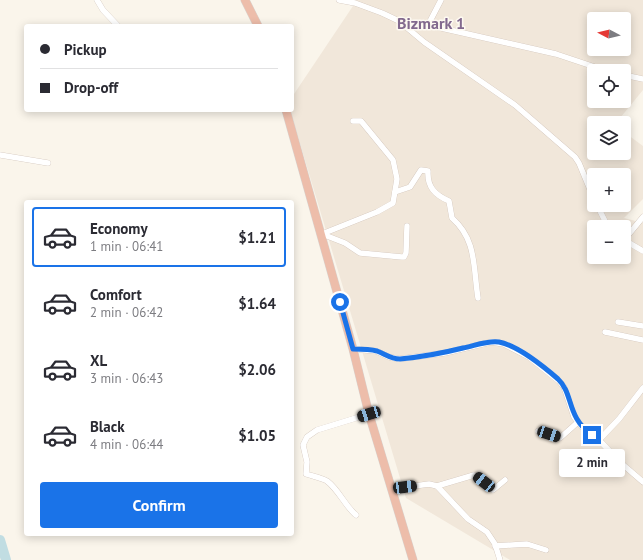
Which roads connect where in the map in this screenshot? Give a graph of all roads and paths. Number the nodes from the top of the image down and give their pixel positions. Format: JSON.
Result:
{"nodes":[{"id":1,"x":97,"y":0,"type":"edge"},
{"id":2,"x":245,"y":0,"type":"edge"},
{"id":3,"x":340,"y":0,"type":"edge"},
{"id":4,"x":441,"y":0,"type":"edge"},
{"id":5,"x":399,"y":21,"type":"junction"},
{"id":6,"x":116,"y":24,"type":"edge"},
{"id":7,"x":257,"y":24,"type":"edge"},
{"id":8,"x":428,"y":25,"type":"junction"},
{"id":9,"x":587,"y":64,"type":"edge"},
{"id":10,"x":631,"y":76,"type":"edge"},
{"id":11,"x":643,"y":79,"type":"edge"},
{"id":12,"x":287,"y":112,"type":"edge"},
{"id":13,"x":353,"y":121,"type":"dead end"},
{"id":14,"x":0,"y":155,"type":"edge"},
{"id":15,"x":48,"y":163,"type":"dead end"},
{"id":16,"x":587,"y":182,"type":"edge"},
{"id":17,"x":395,"y":192,"type":"junction"},
{"id":18,"x":643,"y":217,"type":"edge"},
{"id":19,"x":406,"y":226,"type":"dead end"},
{"id":20,"x":631,"y":232,"type":"edge"},
{"id":21,"x":322,"y":234,"type":"junction"},
{"id":22,"x":631,"y":244,"type":"edge"},
{"id":23,"x":643,"y":251,"type":"edge"},
{"id":24,"x":478,"y":298,"type":"dead end"},
{"id":25,"x":618,"y":322,"type":"dead end"},
{"id":26,"x":643,"y":326,"type":"edge"},
{"id":27,"x":605,"y":332,"type":"dead end"},
{"id":28,"x":643,"y":340,"type":"edge"},
{"id":29,"x":353,"y":349,"type":"junction"},
{"id":30,"x":642,"y":390,"type":"edge"},
{"id":31,"x":369,"y":414,"type":"junction"},
{"id":32,"x":578,"y":422,"type":"junction"},
{"id":33,"x":538,"y":430,"type":"dead end"},
{"id":34,"x":599,"y":440,"type":"junction"},
{"id":35,"x":505,"y":480,"type":"dead end"},
{"id":36,"x":643,"y":482,"type":"edge"},
{"id":37,"x":437,"y":486,"type":"junction"},
{"id":38,"x":393,"y":489,"type":"junction"},
{"id":39,"x":356,"y":515,"type":"dead end"},
{"id":40,"x":495,"y":546,"type":"junction"},
{"id":41,"x":546,"y":550,"type":"dead end"},
{"id":42,"x":413,"y":560,"type":"edge"},
{"id":43,"x":500,"y":560,"type":"edge"}],
"edges":[{"from":1,"to":6,"type":"street"},
{"from":2,"to":7,"type":"highway"},
{"from":3,"to":5,"type":"street"},
{"from":4,"to":8,"type":"street"},
{"from":5,"to":8,"type":"street"},
{"from":5,"to":16,"type":"street"},
{"from":8,"to":9,"type":"street"},
{"from":10,"to":11,"type":"street"},
{"from":12,"to":21,"type":"highway"},
{"from":13,"to":17,"type":"street"},
{"from":14,"to":15,"type":"street"},
{"from":17,"to":21,"type":"street"},
{"from":17,"to":24,"type":"street"},
{"from":18,"to":20,"type":"street"},
{"from":19,"to":21,"type":"street"},
{"from":21,"to":29,"type":"highway"},
{"from":22,"to":23,"type":"street"},
{"from":25,"to":26,"type":"street"},
{"from":27,"to":28,"type":"street"},
{"from":29,"to":31,"type":"highway"},
{"from":29,"to":32,"type":"street"},
{"from":30,"to":34,"type":"street"},
{"from":31,"to":38,"type":"highway"},
{"from":31,"to":39,"type":"street"},
{"from":32,"to":33,"type":"street"},
{"from":32,"to":34,"type":"street"},
{"from":34,"to":36,"type":"street"},
{"from":35,"to":37,"type":"street"},
{"from":37,"to":38,"type":"street"},
{"from":37,"to":40,"type":"street"},
{"from":38,"to":42,"type":"highway"},
{"from":40,"to":41,"type":"street"},
{"from":40,"to":43,"type":"street"}]}
